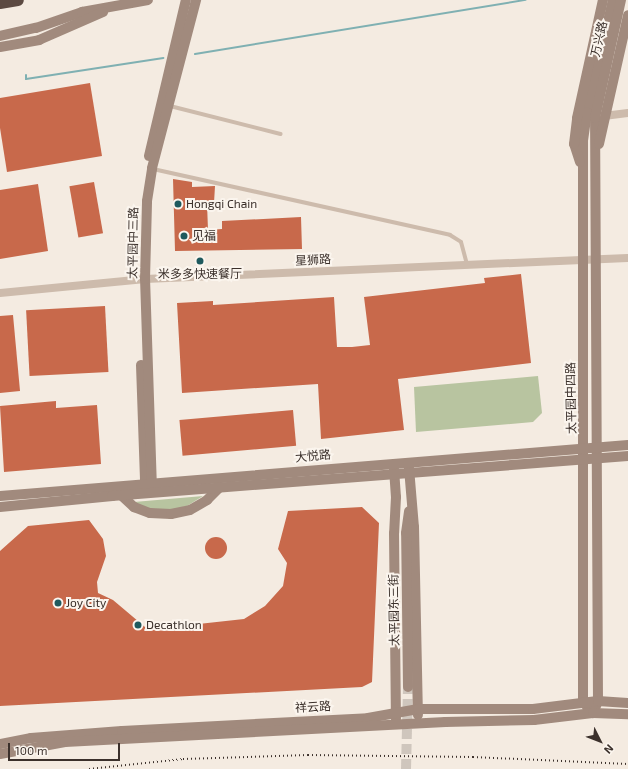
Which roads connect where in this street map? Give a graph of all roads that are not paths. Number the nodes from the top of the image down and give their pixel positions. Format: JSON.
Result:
{"nodes":[{"id":1,"x":18,"y":0,"type":"edge"},
{"id":2,"x":148,"y":0,"type":"edge"},
{"id":3,"x":186,"y":0,"type":"edge"},
{"id":4,"x":196,"y":0,"type":"edge"},
{"id":5,"x":603,"y":0,"type":"edge"},
{"id":6,"x":613,"y":0,"type":"edge"},
{"id":7,"x":622,"y":0,"type":"edge"},
{"id":8,"x":0,"y":3,"type":"edge"},
{"id":9,"x":122,"y":3,"type":"junction"},
{"id":10,"x":628,"y":15,"type":"edge"},
{"id":11,"x":0,"y":36,"type":"edge"},
{"id":12,"x":0,"y":47,"type":"edge"},
{"id":13,"x":599,"y":82,"type":"junction"},
{"id":14,"x":170,"y":106,"type":"junction"},
{"id":15,"x":628,"y":113,"type":"edge"},
{"id":16,"x":604,"y":116,"type":"junction"},
{"id":17,"x":281,"y":134,"type":"dead end"},
{"id":18,"x":152,"y":168,"type":"junction"},
{"id":19,"x":583,"y":170,"type":"junction"},
{"id":20,"x":594,"y":172,"type":"junction"},
{"id":21,"x":628,"y":258,"type":"edge"},
{"id":22,"x":596,"y":259,"type":"junction"},
{"id":23,"x":584,"y":260,"type":"junction"},
{"id":24,"x":467,"y":265,"type":"junction"},
{"id":25,"x":142,"y":279,"type":"junction"},
{"id":26,"x":0,"y":293,"type":"edge"},
{"id":27,"x":628,"y":445,"type":"edge"},
{"id":28,"x":590,"y":448,"type":"junction"},
{"id":29,"x":628,"y":456,"type":"edge"},
{"id":30,"x":596,"y":458,"type":"junction"},
{"id":31,"x":585,"y":460,"type":"junction"},
{"id":32,"x":394,"y":463,"type":"junction"},
{"id":33,"x":409,"y":463,"type":"junction"},
{"id":34,"x":394,"y":474,"type":"junction"},
{"id":35,"x":410,"y":474,"type":"junction"},
{"id":36,"x":220,"y":487,"type":"junction"},
{"id":37,"x":149,"y":488,"type":"junction"},
{"id":38,"x":121,"y":495,"type":"junction"},
{"id":39,"x":0,"y":496,"type":"edge"},
{"id":40,"x":396,"y":497,"type":"junction"},
{"id":41,"x":412,"y":497,"type":"junction"},
{"id":42,"x":0,"y":507,"type":"edge"},
{"id":43,"x":406,"y":533,"type":"junction"},
{"id":44,"x":396,"y":688,"type":"junction"},
{"id":45,"x":413,"y":688,"type":"junction"},
{"id":46,"x":598,"y":701,"type":"junction"},
{"id":47,"x":583,"y":702,"type":"junction"},
{"id":48,"x":628,"y":703,"type":"edge"},
{"id":49,"x":418,"y":709,"type":"junction"},
{"id":50,"x":396,"y":712,"type":"junction"},
{"id":51,"x":593,"y":713,"type":"junction"},
{"id":52,"x":628,"y":714,"type":"edge"},
{"id":53,"x":419,"y":724,"type":"junction"},
{"id":54,"x":397,"y":725,"type":"junction"},
{"id":55,"x":0,"y":744,"type":"edge"},
{"id":56,"x":0,"y":754,"type":"edge"}],
"edges":[{"from":1,"to":8,"type":"highway"},
{"from":2,"to":9,"type":"street"},
{"from":3,"to":25,"type":"street","name":"太平园中三路"},
{"from":4,"to":14,"type":"street","name":"太平园中三路"},
{"from":5,"to":19,"type":"street"},
{"from":6,"to":13,"type":"street"},
{"from":7,"to":13,"type":"street","name":"万兴路"},
{"from":9,"to":11,"type":"street"},
{"from":9,"to":12,"type":"street"},
{"from":10,"to":16,"type":"street"},
{"from":13,"to":19,"type":"street","name":"太平园中四路"},
{"from":13,"to":20,"type":"street"},
{"from":14,"to":17,"type":"lane"},
{"from":14,"to":18,"type":"street","name":"太平园中三路"},
{"from":15,"to":16,"type":"street"},
{"from":16,"to":20,"type":"street"},
{"from":18,"to":24,"type":"lane"},
{"from":18,"to":25,"type":"street","name":"太平园中三路"},
{"from":19,"to":23,"type":"street","name":"太平园中四路"},
{"from":20,"to":22,"type":"street"},
{"from":21,"to":22,"type":"street","name":"星狮路"},
{"from":22,"to":23,"type":"street","name":"星狮路"},
{"from":22,"to":28,"type":"street"},
{"from":23,"to":24,"type":"street","name":"星狮路"},
{"from":23,"to":28,"type":"street","name":"太平园中四路"},
{"from":24,"to":25,"type":"street","name":"星狮路"},
{"from":25,"to":26,"type":"street","name":"星狮路"},
{"from":25,"to":37,"type":"street","name":"太平园中三路"},
{"from":27,"to":28,"type":"street","name":"大悦路"},
{"from":28,"to":30,"type":"street"},
{"from":28,"to":31,"type":"street","name":"太平园中四路"},
{"from":28,"to":33,"type":"street","name":"大悦路"},
{"from":29,"to":30,"type":"street"},
{"from":30,"to":31,"type":"street"},
{"from":30,"to":46,"type":"street"},
{"from":31,"to":35,"type":"street"},
{"from":31,"to":47,"type":"street","name":"太平园中四路"},
{"from":32,"to":33,"type":"street","name":"大悦路"},
{"from":32,"to":34,"type":"street"},
{"from":32,"to":37,"type":"street","name":"大悦路"},
{"from":33,"to":35,"type":"street"},
{"from":34,"to":35,"type":"street"},
{"from":34,"to":36,"type":"street"},
{"from":34,"to":40,"type":"street"},
{"from":35,"to":41,"type":"street"},
{"from":36,"to":37,"type":"street"},
{"from":36,"to":38,"type":"street"},
{"from":37,"to":38,"type":"street"},
{"from":37,"to":39,"type":"street","name":"大悦路"},
{"from":38,"to":42,"type":"street"},
{"from":40,"to":43,"type":"street"},
{"from":40,"to":44,"type":"street"},
{"from":41,"to":43,"type":"street"},
{"from":41,"to":45,"type":"street"},
{"from":43,"to":45,"type":"street","name":"太平园东三街"},
{"from":44,"to":45,"type":"street"},
{"from":44,"to":50,"type":"street"},
{"from":45,"to":49,"type":"street"},
{"from":46,"to":47,"type":"street","name":"祥云路"},
{"from":46,"to":48,"type":"street","name":"祥云路"},
{"from":46,"to":51,"type":"street"},
{"from":47,"to":49,"type":"street","name":"祥云路"},
{"from":47,"to":51,"type":"street"},
{"from":49,"to":50,"type":"street","name":"祥云路"},
{"from":49,"to":53,"type":"street"},
{"from":50,"to":54,"type":"street"},
{"from":50,"to":55,"type":"street","name":"祥云路"},
{"from":51,"to":52,"type":"street","name":"祥云路"},
{"from":51,"to":53,"type":"street","name":"祥云路"},
{"from":53,"to":54,"type":"street","name":"祥云路"},
{"from":54,"to":56,"type":"street","name":"祥云路"}]}
